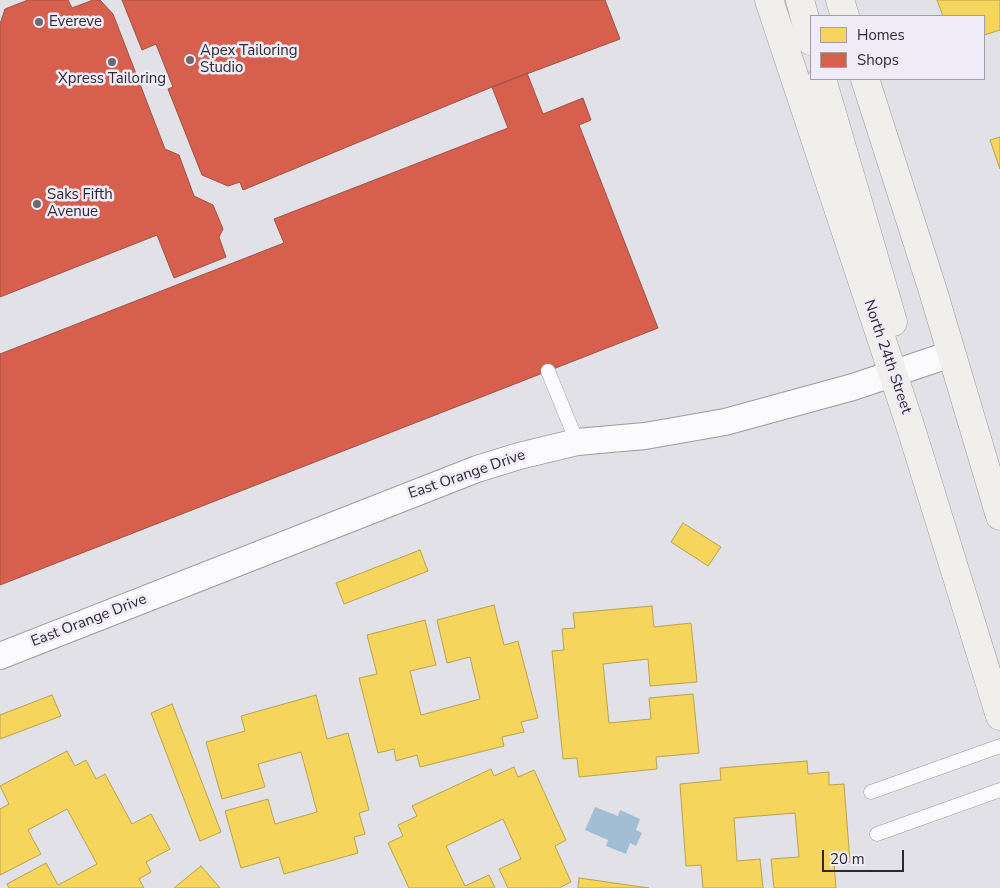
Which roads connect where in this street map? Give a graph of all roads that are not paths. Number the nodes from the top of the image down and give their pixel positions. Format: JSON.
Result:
{"nodes":[{"id":1,"x":769,"y":0,"type":"edge"},
{"id":2,"x":800,"y":0,"type":"edge"},
{"id":3,"x":840,"y":0,"type":"edge"},
{"id":4,"x":845,"y":15,"type":"edge"},
{"id":5,"x":810,"y":37,"type":"edge"},
{"id":6,"x":822,"y":80,"type":"edge"},
{"id":7,"x":865,"y":80,"type":"edge"},
{"id":8,"x":951,"y":354,"type":"junction"},
{"id":9,"x":548,"y":371,"type":"dead end"},
{"id":10,"x":894,"y":374,"type":"junction"},
{"id":11,"x":577,"y":442,"type":"junction"},
{"id":12,"x":1000,"y":516,"type":"edge"},
{"id":13,"x":0,"y":656,"type":"edge"},
{"id":14,"x":1000,"y":716,"type":"edge"},
{"id":15,"x":1000,"y":746,"type":"edge"},
{"id":16,"x":1000,"y":790,"type":"edge"},
{"id":17,"x":871,"y":792,"type":"dead end"},
{"id":18,"x":877,"y":834,"type":"dead end"}],
"edges":[{"from":1,"to":10,"type":"main road","name":"North 24th Street"},
{"from":2,"to":5,"type":"main road"},
{"from":3,"to":4,"type":"main road"},
{"from":6,"to":10,"type":"main road"},
{"from":7,"to":8,"type":"main road"},
{"from":8,"to":10,"type":"street","name":"East Orange Drive"},
{"from":8,"to":12,"type":"main road"},
{"from":9,"to":11,"type":"lane"},
{"from":10,"to":11,"type":"street","name":"East Orange Drive"},
{"from":10,"to":14,"type":"main road","name":"North 24th Street"},
{"from":11,"to":13,"type":"street","name":"East Orange Drive"},
{"from":15,"to":17,"type":"lane"},
{"from":16,"to":18,"type":"lane"}]}
